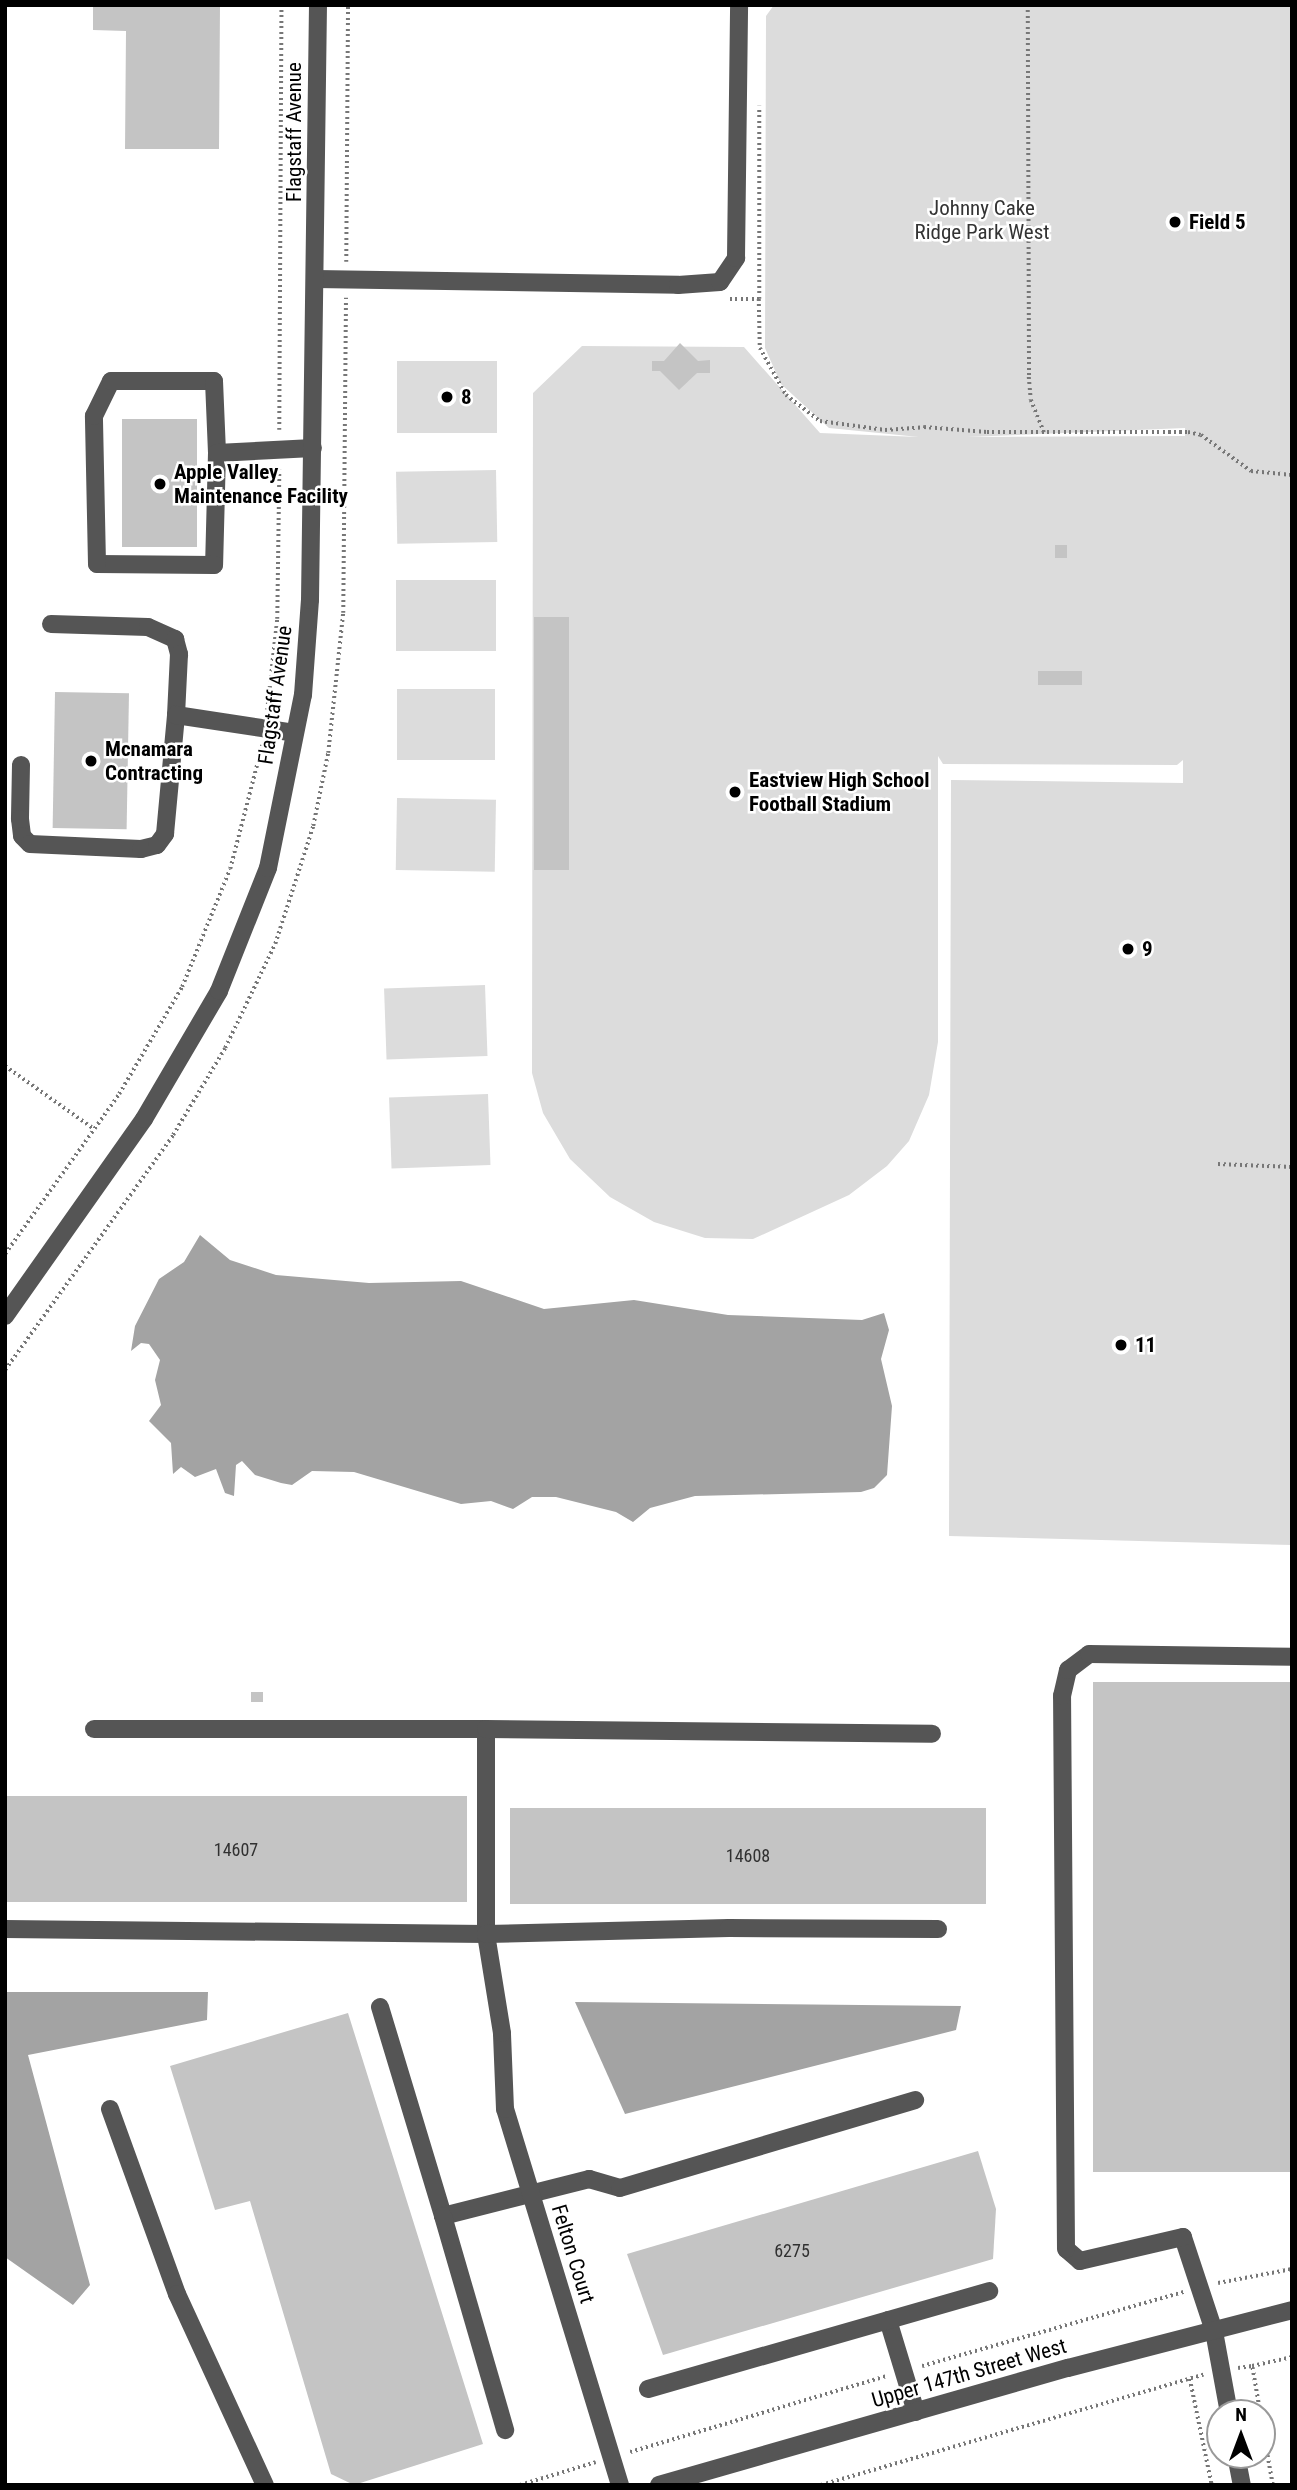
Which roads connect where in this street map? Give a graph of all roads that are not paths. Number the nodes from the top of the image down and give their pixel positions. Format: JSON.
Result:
{"nodes":[{"id":1,"x":318,"y":5,"type":"edge"},
{"id":2,"x":739,"y":5,"type":"edge"},
{"id":3,"x":316,"y":279,"type":"junction"},
{"id":4,"x":313,"y":449,"type":"junction"},
{"id":5,"x":217,"y":453,"type":"junction"},
{"id":6,"x":51,"y":624,"type":"dead end"},
{"id":7,"x":176,"y":715,"type":"junction"},
{"id":8,"x":295,"y":733,"type":"junction"},
{"id":9,"x":21,"y":765,"type":"dead end"},
{"id":10,"x":5,"y":1316,"type":"edge"},
{"id":11,"x":1292,"y":1657,"type":"edge"},
{"id":12,"x":93,"y":1729,"type":"dead end"},
{"id":13,"x":486,"y":1729,"type":"junction"},
{"id":14,"x":932,"y":1734,"type":"dead end"},
{"id":15,"x":5,"y":1929,"type":"edge"},
{"id":16,"x":938,"y":1929,"type":"dead end"},
{"id":17,"x":486,"y":1934,"type":"junction"},
{"id":18,"x":380,"y":2007,"type":"dead end"},
{"id":19,"x":915,"y":2100,"type":"dead end"},
{"id":20,"x":110,"y":2109,"type":"dead end"},
{"id":21,"x":530,"y":2192,"type":"junction"},
{"id":22,"x":443,"y":2216,"type":"junction"},
{"id":23,"x":989,"y":2291,"type":"dead end"},
{"id":24,"x":1292,"y":2311,"type":"edge"},
{"id":25,"x":888,"y":2320,"type":"junction"},
{"id":26,"x":1213,"y":2330,"type":"junction"},
{"id":27,"x":648,"y":2389,"type":"dead end"},
{"id":28,"x":1226,"y":2399,"type":"edge"},
{"id":29,"x":916,"y":2412,"type":"junction"},
{"id":30,"x":505,"y":2430,"type":"dead end"},
{"id":31,"x":265,"y":2485,"type":"edge"},
{"id":32,"x":620,"y":2485,"type":"edge"},
{"id":33,"x":659,"y":2485,"type":"edge"}],
"edges":[{"from":1,"to":3,"type":"street","name":"Flagstaff Avenue"},
{"from":2,"to":3,"type":"street"},
{"from":3,"to":4,"type":"street","name":"Flagstaff Avenue"},
{"from":4,"to":5,"type":"street"},
{"from":4,"to":8,"type":"street","name":"Flagstaff Avenue"},
{"from":5,"to":5,"type":"street"},
{"from":6,"to":7,"type":"street"},
{"from":7,"to":8,"type":"street"},
{"from":7,"to":9,"type":"street"},
{"from":8,"to":10,"type":"street","name":"Flagstaff Avenue"},
{"from":11,"to":26,"type":"street"},
{"from":12,"to":13,"type":"street"},
{"from":13,"to":14,"type":"street"},
{"from":13,"to":17,"type":"street","name":"Felton Court"},
{"from":15,"to":17,"type":"street"},
{"from":16,"to":17,"type":"street"},
{"from":17,"to":21,"type":"street","name":"Felton Court"},
{"from":18,"to":22,"type":"street"},
{"from":19,"to":21,"type":"street"},
{"from":20,"to":31,"type":"street"},
{"from":21,"to":22,"type":"street"},
{"from":21,"to":32,"type":"street","name":"Felton Court"},
{"from":22,"to":30,"type":"street"},
{"from":23,"to":25,"type":"street"},
{"from":24,"to":26,"type":"street","name":"Upper 147th Street West"},
{"from":25,"to":27,"type":"street"},
{"from":25,"to":29,"type":"street"},
{"from":26,"to":28,"type":"street"},
{"from":26,"to":29,"type":"street","name":"Upper 147th Street West"},
{"from":29,"to":33,"type":"street","name":"Upper 147th Street West"}]}
